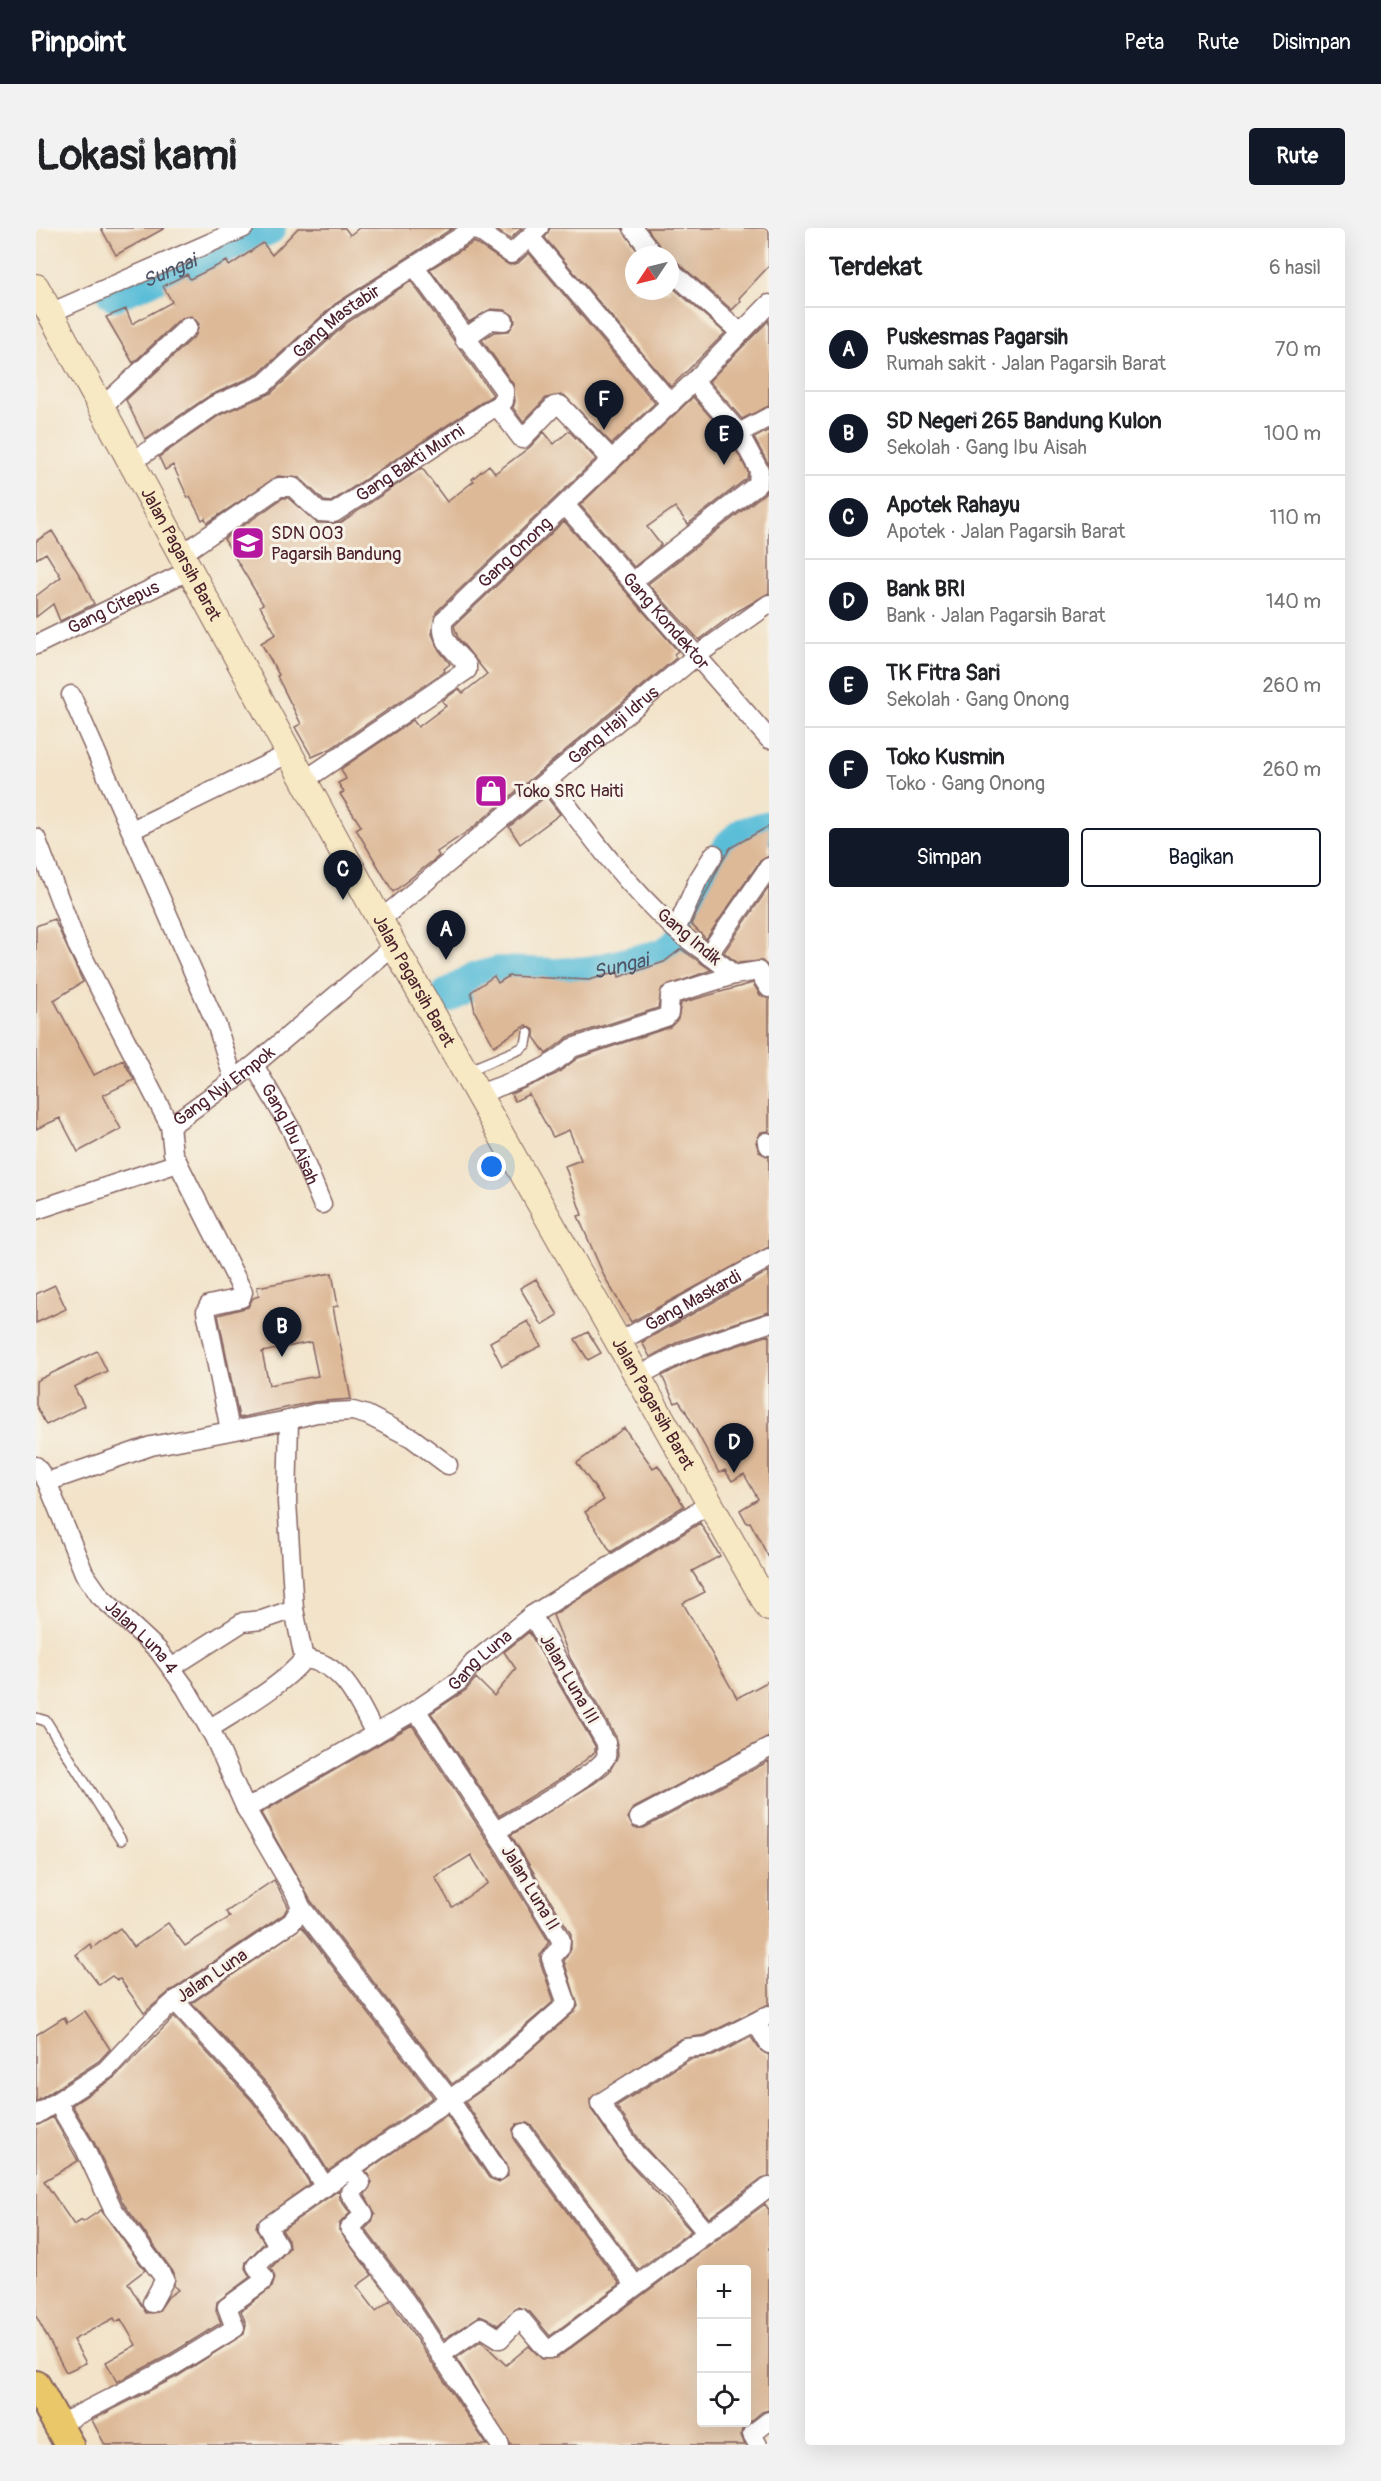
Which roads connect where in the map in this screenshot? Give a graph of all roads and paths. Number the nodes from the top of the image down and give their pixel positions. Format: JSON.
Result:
{"nodes":[{"id":1,"x":244,"y":228,"type":"edge"},
{"id":2,"x":633,"y":228,"type":"edge"},
{"id":3,"x":534,"y":232,"type":"edge"},
{"id":4,"x":647,"y":246,"type":"edge"},
{"id":5,"x":415,"y":267,"type":"junction"},
{"id":6,"x":679,"y":278,"type":"edge"},
{"id":7,"x":36,"y":286,"type":"edge"},
{"id":8,"x":769,"y":304,"type":"edge"},
{"id":9,"x":50,"y":313,"type":"junction"},
{"id":10,"x":504,"y":321,"type":"dead end"},
{"id":11,"x":188,"y":327,"type":"dead end"},
{"id":12,"x":741,"y":333,"type":"junction"},
{"id":13,"x":464,"y":339,"type":"junction"},
{"id":14,"x":694,"y":381,"type":"junction"},
{"id":15,"x":671,"y":404,"type":"junction"},
{"id":16,"x":496,"y":406,"type":"junction"},
{"id":17,"x":102,"y":407,"type":"junction"},
{"id":18,"x":769,"y":417,"type":"edge"},
{"id":19,"x":743,"y":440,"type":"junction"},
{"id":20,"x":612,"y":460,"type":"junction"},
{"id":21,"x":132,"y":462,"type":"junction"},
{"id":22,"x":565,"y":505,"type":"junction"},
{"id":23,"x":186,"y":562,"type":"junction"},
{"id":24,"x":632,"y":582,"type":"junction"},
{"id":25,"x":769,"y":604,"type":"edge"},
{"id":26,"x":36,"y":645,"type":"edge"},
{"id":27,"x":696,"y":656,"type":"junction"},
{"id":28,"x":71,"y":695,"type":"dead end"},
{"id":29,"x":769,"y":738,"type":"edge"},
{"id":30,"x":290,"y":753,"type":"junction"},
{"id":31,"x":305,"y":780,"type":"junction"},
{"id":32,"x":549,"y":781,"type":"junction"},
{"id":33,"x":132,"y":830,"type":"junction"},
{"id":34,"x":36,"y":838,"type":"edge"},
{"id":35,"x":714,"y":854,"type":"dead end"},
{"id":36,"x":769,"y":867,"type":"edge"},
{"id":37,"x":380,"y":920,"type":"junction"},
{"id":38,"x":682,"y":934,"type":"junction"},
{"id":39,"x":394,"y":946,"type":"junction"},
{"id":40,"x":708,"y":955,"type":"junction"},
{"id":41,"x":734,"y":975,"type":"junction"},
{"id":42,"x":769,"y":988,"type":"edge"},
{"id":43,"x":528,"y":1033,"type":"dead end"},
{"id":44,"x":254,"y":1065,"type":"junction"},
{"id":45,"x":465,"y":1072,"type":"junction"},
{"id":46,"x":234,"y":1081,"type":"junction"},
{"id":47,"x":477,"y":1095,"type":"junction"},
{"id":48,"x":170,"y":1126,"type":"junction"},
{"id":49,"x":178,"y":1163,"type":"junction"},
{"id":50,"x":322,"y":1204,"type":"dead end"},
{"id":51,"x":36,"y":1210,"type":"edge"},
{"id":52,"x":769,"y":1258,"type":"edge"},
{"id":53,"x":769,"y":1323,"type":"edge"},
{"id":54,"x":617,"y":1342,"type":"junction"},
{"id":55,"x":636,"y":1377,"type":"junction"},
{"id":56,"x":289,"y":1420,"type":"junction"},
{"id":57,"x":230,"y":1430,"type":"junction"},
{"id":58,"x":448,"y":1465,"type":"dead end"},
{"id":59,"x":36,"y":1466,"type":"edge"},
{"id":60,"x":47,"y":1482,"type":"junction"},
{"id":61,"x":709,"y":1504,"type":"junction"},
{"id":62,"x":769,"y":1608,"type":"edge"},
{"id":63,"x":294,"y":1609,"type":"junction"},
{"id":64,"x":532,"y":1615,"type":"junction"},
{"id":65,"x":304,"y":1659,"type":"junction"},
{"id":66,"x":171,"y":1668,"type":"junction"},
{"id":67,"x":416,"y":1710,"type":"junction"},
{"id":68,"x":36,"y":1718,"type":"edge"},
{"id":69,"x":209,"y":1729,"type":"junction"},
{"id":70,"x":375,"y":1734,"type":"junction"},
{"id":71,"x":769,"y":1748,"type":"edge"},
{"id":72,"x":246,"y":1809,"type":"junction"},
{"id":73,"x":639,"y":1818,"type":"dead end"},
{"id":74,"x":496,"y":1831,"type":"junction"},
{"id":75,"x":121,"y":1840,"type":"dead end"},
{"id":76,"x":301,"y":1907,"type":"junction"},
{"id":77,"x":175,"y":2001,"type":"junction"},
{"id":78,"x":763,"y":2019,"type":"edge"},
{"id":79,"x":769,"y":2044,"type":"edge"},
{"id":80,"x":450,"y":2100,"type":"junction"},
{"id":81,"x":57,"y":2102,"type":"junction"},
{"id":82,"x":36,"y":2115,"type":"edge"},
{"id":83,"x":523,"y":2133,"type":"dead end"},
{"id":84,"x":350,"y":2169,"type":"junction"},
{"id":85,"x":498,"y":2171,"type":"dead end"},
{"id":86,"x":325,"y":2187,"type":"junction"},
{"id":87,"x":769,"y":2187,"type":"edge"},
{"id":88,"x":706,"y":2232,"type":"junction"},
{"id":89,"x":635,"y":2285,"type":"junction"},
{"id":90,"x":152,"y":2303,"type":"dead end"},
{"id":91,"x":441,"y":2355,"type":"junction"},
{"id":92,"x":36,"y":2385,"type":"edge"},
{"id":93,"x":769,"y":2421,"type":"edge"},
{"id":94,"x":63,"y":2435,"type":"edge"},
{"id":95,"x":500,"y":2445,"type":"edge"},
{"id":96,"x":758,"y":2445,"type":"edge"}],
"edges":[{"from":1,"to":9,"type":"street"},
{"from":2,"to":4,"type":"street"},
{"from":3,"to":5,"type":"street","name":"Gang Mastabir"},
{"from":3,"to":15,"type":"street"},
{"from":5,"to":13,"type":"street"},
{"from":5,"to":21,"type":"street","name":"Gang Mastabir"},
{"from":6,"to":12,"type":"street"},
{"from":7,"to":9,"type":"street","name":"Jalan Pagarsih Barat"},
{"from":8,"to":12,"type":"street","name":"Gang Onong"},
{"from":9,"to":17,"type":"street","name":"Jalan Pagarsih Barat"},
{"from":10,"to":13,"type":"street"},
{"from":11,"to":17,"type":"street"},
{"from":12,"to":14,"type":"street","name":"Gang Onong"},
{"from":13,"to":16,"type":"street"},
{"from":14,"to":15,"type":"street","name":"Gang Onong"},
{"from":14,"to":19,"type":"street"},
{"from":15,"to":20,"type":"street","name":"Gang Onong"},
{"from":16,"to":20,"type":"street"},
{"from":16,"to":23,"type":"street","name":"Gang Bakti Murni"},
{"from":17,"to":21,"type":"street","name":"Jalan Pagarsih Barat"},
{"from":18,"to":19,"type":"street"},
{"from":19,"to":24,"type":"street"},
{"from":20,"to":22,"type":"street","name":"Gang Onong"},
{"from":21,"to":23,"type":"street","name":"Jalan Pagarsih Barat"},
{"from":22,"to":24,"type":"street","name":"Gang Kondektor"},
{"from":22,"to":31,"type":"street","name":"Gang Onong"},
{"from":23,"to":26,"type":"street","name":"Gang Citepus"},
{"from":23,"to":30,"type":"street","name":"Jalan Pagarsih Barat"},
{"from":24,"to":27,"type":"street","name":"Gang Kondektor"},
{"from":25,"to":27,"type":"street","name":"Gang Haji Idrus"},
{"from":27,"to":29,"type":"street","name":"Gang Kondektor"},
{"from":27,"to":32,"type":"street","name":"Gang Haji Idrus"},
{"from":28,"to":33,"type":"street"},
{"from":30,"to":31,"type":"street","name":"Jalan Pagarsih Barat"},
{"from":30,"to":33,"type":"street"},
{"from":31,"to":37,"type":"street","name":"Jalan Pagarsih Barat"},
{"from":32,"to":37,"type":"street","name":"Gang Haji Idrus"},
{"from":32,"to":38,"type":"street","name":"Gang Indik"},
{"from":33,"to":46,"type":"street"},
{"from":34,"to":48,"type":"street"},
{"from":35,"to":38,"type":"street"},
{"from":36,"to":40,"type":"street"},
{"from":37,"to":39,"type":"street","name":"Jalan Pagarsih Barat"},
{"from":38,"to":40,"type":"street","name":"Gang Indik"},
{"from":39,"to":44,"type":"street","name":"Gang Nyi Empok"},
{"from":39,"to":45,"type":"street","name":"Jalan Pagarsih Barat"},
{"from":40,"to":41,"type":"street","name":"Gang Indik"},
{"from":41,"to":42,"type":"street"},
{"from":41,"to":47,"type":"street","name":"Gang Indik"},
{"from":43,"to":45,"type":"lane"},
{"from":44,"to":46,"type":"street","name":"Gang Nyi Empok"},
{"from":44,"to":50,"type":"street","name":"Gang Ibu Aisah"},
{"from":45,"to":47,"type":"street","name":"Jalan Pagarsih Barat"},
{"from":46,"to":48,"type":"street","name":"Gang Nyi Empok"},
{"from":47,"to":54,"type":"street","name":"Jalan Pagarsih Barat"},
{"from":48,"to":49,"type":"street","name":"Gang Nyi Empok"},
{"from":49,"to":51,"type":"street"},
{"from":49,"to":57,"type":"street","name":"Gang Nyi Empok"},
{"from":52,"to":54,"type":"street","name":"Gang Maskardi"},
{"from":53,"to":55,"type":"street"},
{"from":54,"to":55,"type":"street","name":"Jalan Pagarsih Barat"},
{"from":55,"to":61,"type":"street","name":"Jalan Pagarsih Barat"},
{"from":56,"to":57,"type":"street"},
{"from":56,"to":58,"type":"street"},
{"from":56,"to":63,"type":"street"},
{"from":57,"to":60,"type":"street"},
{"from":59,"to":60,"type":"street","name":"Jalan Luna 4"},
{"from":60,"to":66,"type":"street","name":"Jalan Luna 4"},
{"from":61,"to":62,"type":"street","name":"Jalan Pagarsih Barat"},
{"from":61,"to":64,"type":"street","name":"Gang Luna"},
{"from":63,"to":65,"type":"street"},
{"from":63,"to":66,"type":"street"},
{"from":64,"to":67,"type":"street","name":"Gang Luna"},
{"from":64,"to":74,"type":"street","name":"Jalan Luna III"},
{"from":65,"to":69,"type":"street"},
{"from":65,"to":70,"type":"street"},
{"from":66,"to":69,"type":"street","name":"Jalan Luna 4"},
{"from":67,"to":70,"type":"street","name":"Gang Luna"},
{"from":67,"to":74,"type":"street","name":"Jalan Luna II"},
{"from":68,"to":75,"type":"lane"},
{"from":69,"to":72,"type":"street","name":"Jalan Luna 4"},
{"from":70,"to":72,"type":"street","name":"Gang Luna"},
{"from":71,"to":73,"type":"street"},
{"from":72,"to":76,"type":"street"},
{"from":74,"to":80,"type":"street","name":"Jalan Luna II"},
{"from":76,"to":77,"type":"street","name":"Jalan Luna"},
{"from":76,"to":80,"type":"street"},
{"from":77,"to":81,"type":"street","name":"Jalan Luna"},
{"from":77,"to":86,"type":"street"},
{"from":78,"to":79,"type":"street"},
{"from":78,"to":88,"type":"street"},
{"from":80,"to":84,"type":"street"},
{"from":80,"to":85,"type":"street"},
{"from":81,"to":82,"type":"street","name":"Jalan Luna"},
{"from":81,"to":90,"type":"street"},
{"from":83,"to":89,"type":"street"},
{"from":84,"to":86,"type":"street"},
{"from":84,"to":91,"type":"street"},
{"from":86,"to":94,"type":"street"},
{"from":87,"to":88,"type":"street"},
{"from":88,"to":89,"type":"street"},
{"from":89,"to":91,"type":"street"},
{"from":91,"to":95,"type":"street"},
{"from":92,"to":94,"type":"main road"},
{"from":93,"to":96,"type":"street"}]}
